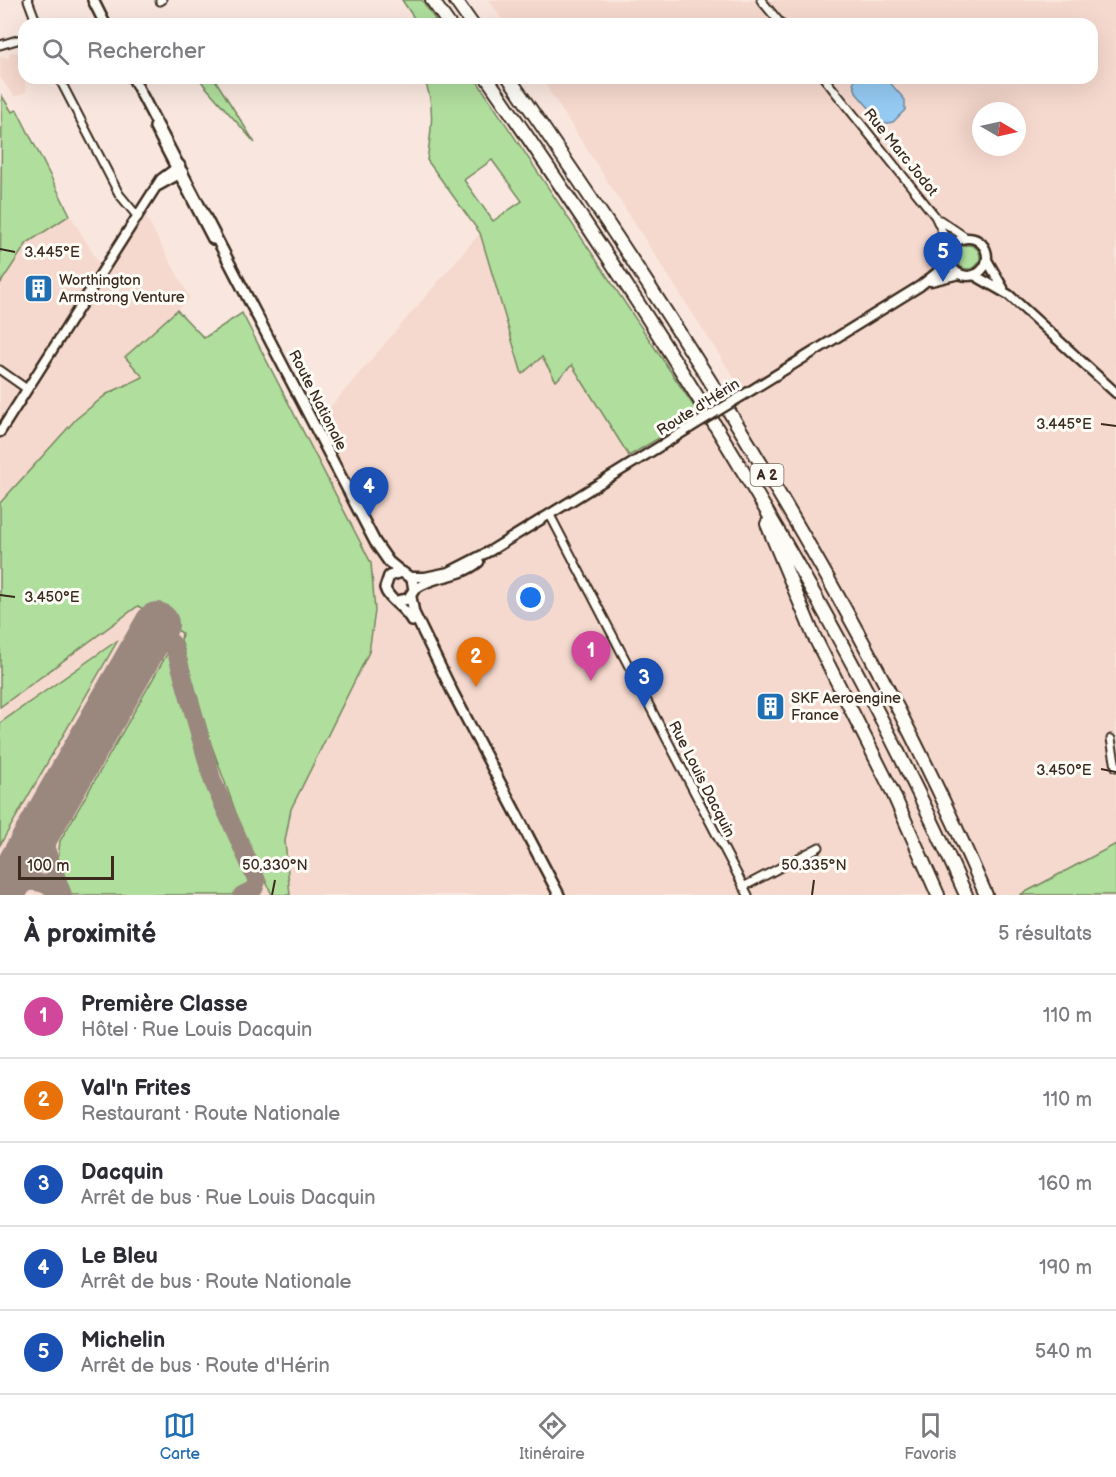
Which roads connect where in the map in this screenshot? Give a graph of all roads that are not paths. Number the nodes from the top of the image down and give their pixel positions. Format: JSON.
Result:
{"nodes":[{"id":1,"x":28,"y":0,"type":"edge"},
{"id":2,"x":93,"y":0,"type":"edge"},
{"id":3,"x":432,"y":0,"type":"edge"},
{"id":4,"x":455,"y":0,"type":"edge"},
{"id":5,"x":761,"y":0,"type":"edge"},
{"id":6,"x":35,"y":18,"type":"edge"},
{"id":7,"x":102,"y":18,"type":"edge"},
{"id":8,"x":445,"y":18,"type":"edge"},
{"id":9,"x":468,"y":18,"type":"edge"},
{"id":10,"x":776,"y":18,"type":"edge"},
{"id":11,"x":18,"y":40,"type":"edge"},
{"id":12,"x":0,"y":45,"type":"edge"},
{"id":13,"x":62,"y":84,"type":"edge"},
{"id":14,"x":137,"y":84,"type":"edge"},
{"id":15,"x":491,"y":84,"type":"edge"},
{"id":16,"x":513,"y":84,"type":"edge"},
{"id":17,"x":829,"y":84,"type":"edge"},
{"id":18,"x":179,"y":170,"type":"junction"},
{"id":19,"x":138,"y":216,"type":"junction"},
{"id":20,"x":935,"y":216,"type":"junction"},
{"id":21,"x":965,"y":237,"type":"junction"},
{"id":22,"x":950,"y":248,"type":"junction"},
{"id":23,"x":948,"y":260,"type":"junction"},
{"id":24,"x":987,"y":260,"type":"junction"},
{"id":25,"x":959,"y":274,"type":"junction"},
{"id":26,"x":974,"y":275,"type":"junction"},
{"id":27,"x":920,"y":286,"type":"junction"},
{"id":28,"x":1009,"y":295,"type":"junction"},
{"id":29,"x":0,"y":370,"type":"edge"},
{"id":30,"x":27,"y":389,"type":"junction"},
{"id":31,"x":1116,"y":393,"type":"edge"},
{"id":32,"x":0,"y":432,"type":"edge"},
{"id":33,"x":737,"y":460,"type":"junction"},
{"id":34,"x":550,"y":515,"type":"junction"},
{"id":35,"x":375,"y":542,"type":"junction"},
{"id":36,"x":490,"y":551,"type":"junction"},
{"id":37,"x":400,"y":571,"type":"junction"},
{"id":38,"x":411,"y":577,"type":"junction"},
{"id":39,"x":386,"y":580,"type":"junction"},
{"id":40,"x":412,"y":594,"type":"junction"},
{"id":41,"x":397,"y":601,"type":"junction"},
{"id":42,"x":452,"y":690,"type":"junction"},
{"id":43,"x":1111,"y":739,"type":"dead end"},
{"id":44,"x":1116,"y":767,"type":"edge"},
{"id":45,"x":819,"y":847,"type":"dead end"},
{"id":46,"x":743,"y":887,"type":"junction"},
{"id":47,"x":557,"y":895,"type":"edge"},
{"id":48,"x":747,"y":895,"type":"edge"},
{"id":49,"x":938,"y":895,"type":"edge"},
{"id":50,"x":966,"y":895,"type":"edge"},
{"id":51,"x":986,"y":895,"type":"edge"}],
"edges":[{"from":1,"to":6,"type":"street"},
{"from":2,"to":7,"type":"main road"},
{"from":3,"to":8,"type":"highway"},
{"from":4,"to":9,"type":"highway"},
{"from":5,"to":10,"type":"street"},
{"from":11,"to":12,"type":"street"},
{"from":13,"to":19,"type":"street"},
{"from":14,"to":18,"type":"main road","name":"Route Nationale"},
{"from":15,"to":33,"type":"highway","number":"A 2"},
{"from":16,"to":51,"type":"highway","number":"A 2"},
{"from":17,"to":20,"type":"street","name":"Rue Marc Jodot"},
{"from":18,"to":19,"type":"street"},
{"from":18,"to":35,"type":"main road","name":"Route Nationale"},
{"from":19,"to":30,"type":"street"},
{"from":20,"to":21,"type":"street","name":"Rue Marc Jodot"},
{"from":20,"to":22,"type":"street","name":"Rue Marc Jodot"},
{"from":21,"to":22,"type":"street"},
{"from":21,"to":24,"type":"street"},
{"from":22,"to":23,"type":"street"},
{"from":23,"to":25,"type":"street"},
{"from":23,"to":27,"type":"street","name":"Route d'Hérin"},
{"from":24,"to":26,"type":"street"},
{"from":24,"to":28,"type":"street"},
{"from":25,"to":26,"type":"street"},
{"from":25,"to":27,"type":"street","name":"Route d'Hérin"},
{"from":26,"to":28,"type":"street"},
{"from":27,"to":34,"type":"street","name":"Route d'Hérin","bridge":true},
{"from":28,"to":31,"type":"street"},
{"from":29,"to":30,"type":"street"},
{"from":30,"to":32,"type":"street"},
{"from":33,"to":49,"type":"highway"},
{"from":33,"to":50,"type":"highway","number":"A 2"},
{"from":34,"to":36,"type":"street","name":"Route d'Hérin"},
{"from":34,"to":46,"type":"street","name":"Rue Louis Dacquin"},
{"from":35,"to":37,"type":"main road","name":"Route Nationale"},
{"from":35,"to":39,"type":"main road"},
{"from":36,"to":38,"type":"street","name":"Route d'Hérin"},
{"from":36,"to":40,"type":"street","name":"Route d'Hérin"},
{"from":37,"to":38,"type":"main road"},
{"from":37,"to":39,"type":"main road"},
{"from":38,"to":40,"type":"main road"},
{"from":39,"to":41,"type":"main road"},
{"from":40,"to":41,"type":"main road"},
{"from":40,"to":42,"type":"main road"},
{"from":41,"to":42,"type":"main road"},
{"from":42,"to":47,"type":"main road"},
{"from":43,"to":44,"type":"street"},
{"from":45,"to":46,"type":"street"},
{"from":46,"to":48,"type":"street","name":"Rue Louis Dacquin"}]}
